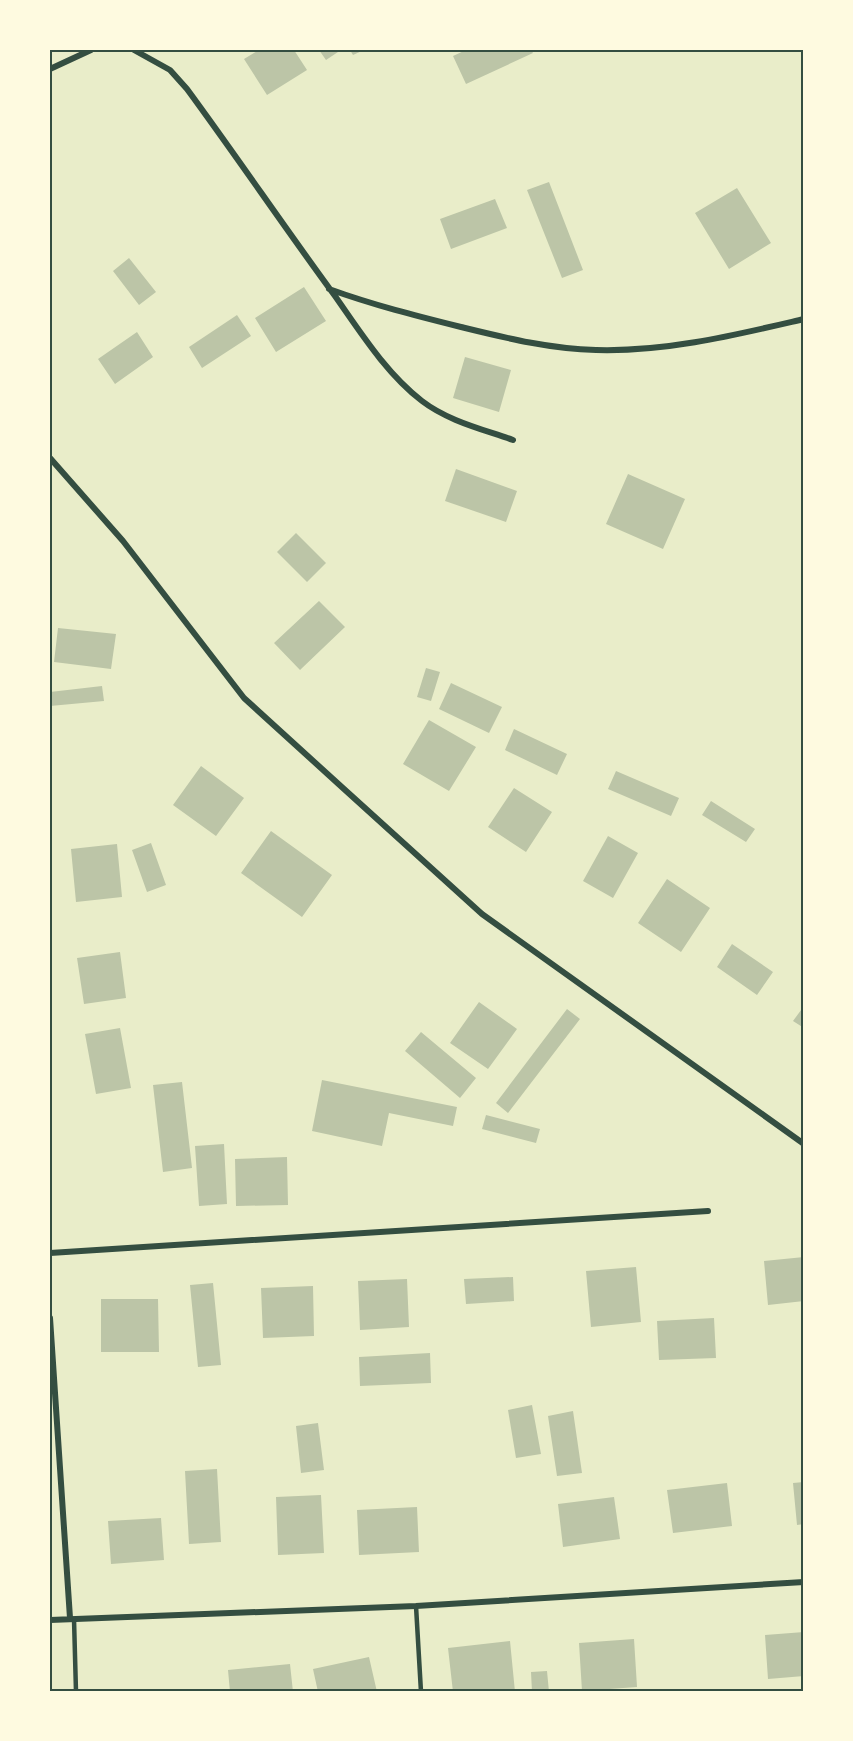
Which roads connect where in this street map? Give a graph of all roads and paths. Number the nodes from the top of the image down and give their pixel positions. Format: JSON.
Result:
{"nodes":[{"id":1,"x":91,"y":50,"type":"edge"},
{"id":2,"x":134,"y":50,"type":"edge"},
{"id":3,"x":50,"y":69,"type":"edge"},
{"id":4,"x":329,"y":289,"type":"junction"},
{"id":5,"x":804,"y":319,"type":"edge"},
{"id":6,"x":513,"y":440,"type":"dead end"},
{"id":7,"x":50,"y":458,"type":"edge"},
{"id":8,"x":804,"y":1144,"type":"edge"},
{"id":9,"x":708,"y":1210,"type":"dead end"},
{"id":10,"x":50,"y":1253,"type":"edge"},
{"id":11,"x":50,"y":1318,"type":"edge"},
{"id":12,"x":804,"y":1582,"type":"edge"},
{"id":13,"x":416,"y":1606,"type":"junction"},
{"id":14,"x":72,"y":1619,"type":"junction"},
{"id":15,"x":50,"y":1620,"type":"edge"},
{"id":16,"x":76,"y":1692,"type":"edge"},
{"id":17,"x":420,"y":1692,"type":"edge"}],
"edges":[{"from":1,"to":3,"type":"street"},
{"from":2,"to":4,"type":"street"},
{"from":4,"to":5,"type":"street"},
{"from":4,"to":6,"type":"street"},
{"from":7,"to":8,"type":"street"},
{"from":9,"to":10,"type":"street"},
{"from":11,"to":14,"type":"street"},
{"from":12,"to":13,"type":"street"},
{"from":13,"to":14,"type":"street"},
{"from":13,"to":17,"type":"lane"},
{"from":14,"to":15,"type":"street"},
{"from":14,"to":16,"type":"lane"}]}
